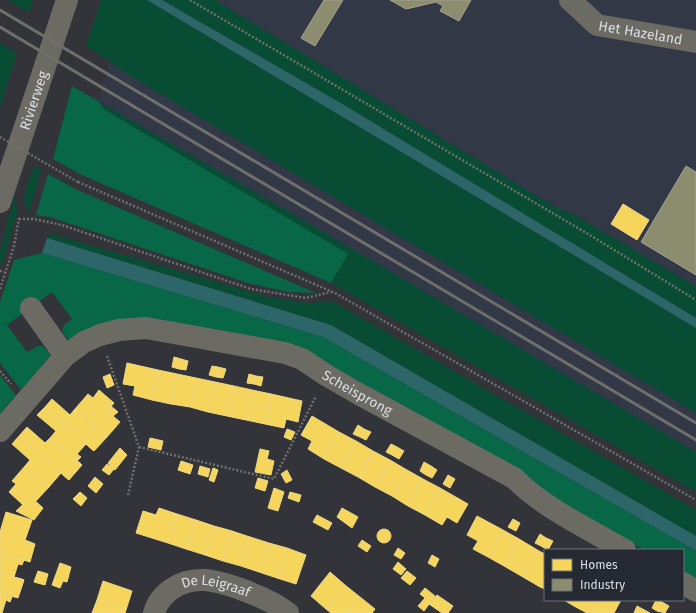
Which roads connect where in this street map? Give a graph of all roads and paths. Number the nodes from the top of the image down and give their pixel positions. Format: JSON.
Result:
{"nodes":[{"id":1,"x":67,"y":0,"type":"edge"},
{"id":2,"x":190,"y":0,"type":"edge"},
{"id":3,"x":570,"y":0,"type":"edge"},
{"id":4,"x":696,"y":42,"type":"edge"},
{"id":5,"x":0,"y":138,"type":"edge"},
{"id":6,"x":0,"y":202,"type":"edge"},
{"id":7,"x":0,"y":271,"type":"edge"},
{"id":8,"x":5,"y":272,"type":"junction"},
{"id":9,"x":0,"y":289,"type":"edge"},
{"id":10,"x":331,"y":292,"type":"junction"},
{"id":11,"x":696,"y":300,"type":"edge"},
{"id":12,"x":31,"y":308,"type":"dead end"},
{"id":13,"x":100,"y":335,"type":"junction"},
{"id":14,"x":66,"y":356,"type":"junction"},
{"id":15,"x":326,"y":376,"type":"junction"},
{"id":16,"x":0,"y":430,"type":"edge"},
{"id":17,"x":139,"y":447,"type":"junction"},
{"id":18,"x":128,"y":495,"type":"dead end"},
{"id":19,"x":696,"y":500,"type":"edge"},
{"id":20,"x":623,"y":549,"type":"edge"},
{"id":21,"x":684,"y":584,"type":"edge"},
{"id":22,"x":696,"y":591,"type":"edge"},
{"id":23,"x":154,"y":613,"type":"edge"},
{"id":24,"x":288,"y":613,"type":"edge"}],
"edges":[{"from":1,"to":6,"type":"street","name":"Rivierweg"},
{"from":2,"to":11,"type":"path"},
{"from":3,"to":4,"type":"street","name":"Het Hazeland"},
{"from":5,"to":10,"type":"path","bridge":true},
{"from":7,"to":8,"type":"path"},
{"from":8,"to":9,"type":"path"},
{"from":8,"to":10,"type":"path"},
{"from":10,"to":19,"type":"path"},
{"from":12,"to":14,"type":"street"},
{"from":13,"to":14,"type":"street","name":"Scheisprong"},
{"from":13,"to":15,"type":"street","name":"Scheisprong"},
{"from":13,"to":17,"type":"path"},
{"from":14,"to":16,"type":"street","name":"Scheisprong"},
{"from":15,"to":17,"type":"path"},
{"from":15,"to":20,"type":"street","name":"Scheisprong"},
{"from":17,"to":18,"type":"path"},
{"from":21,"to":22,"type":"street"},
{"from":23,"to":24,"type":"street","name":"De Leigraaf"}]}
